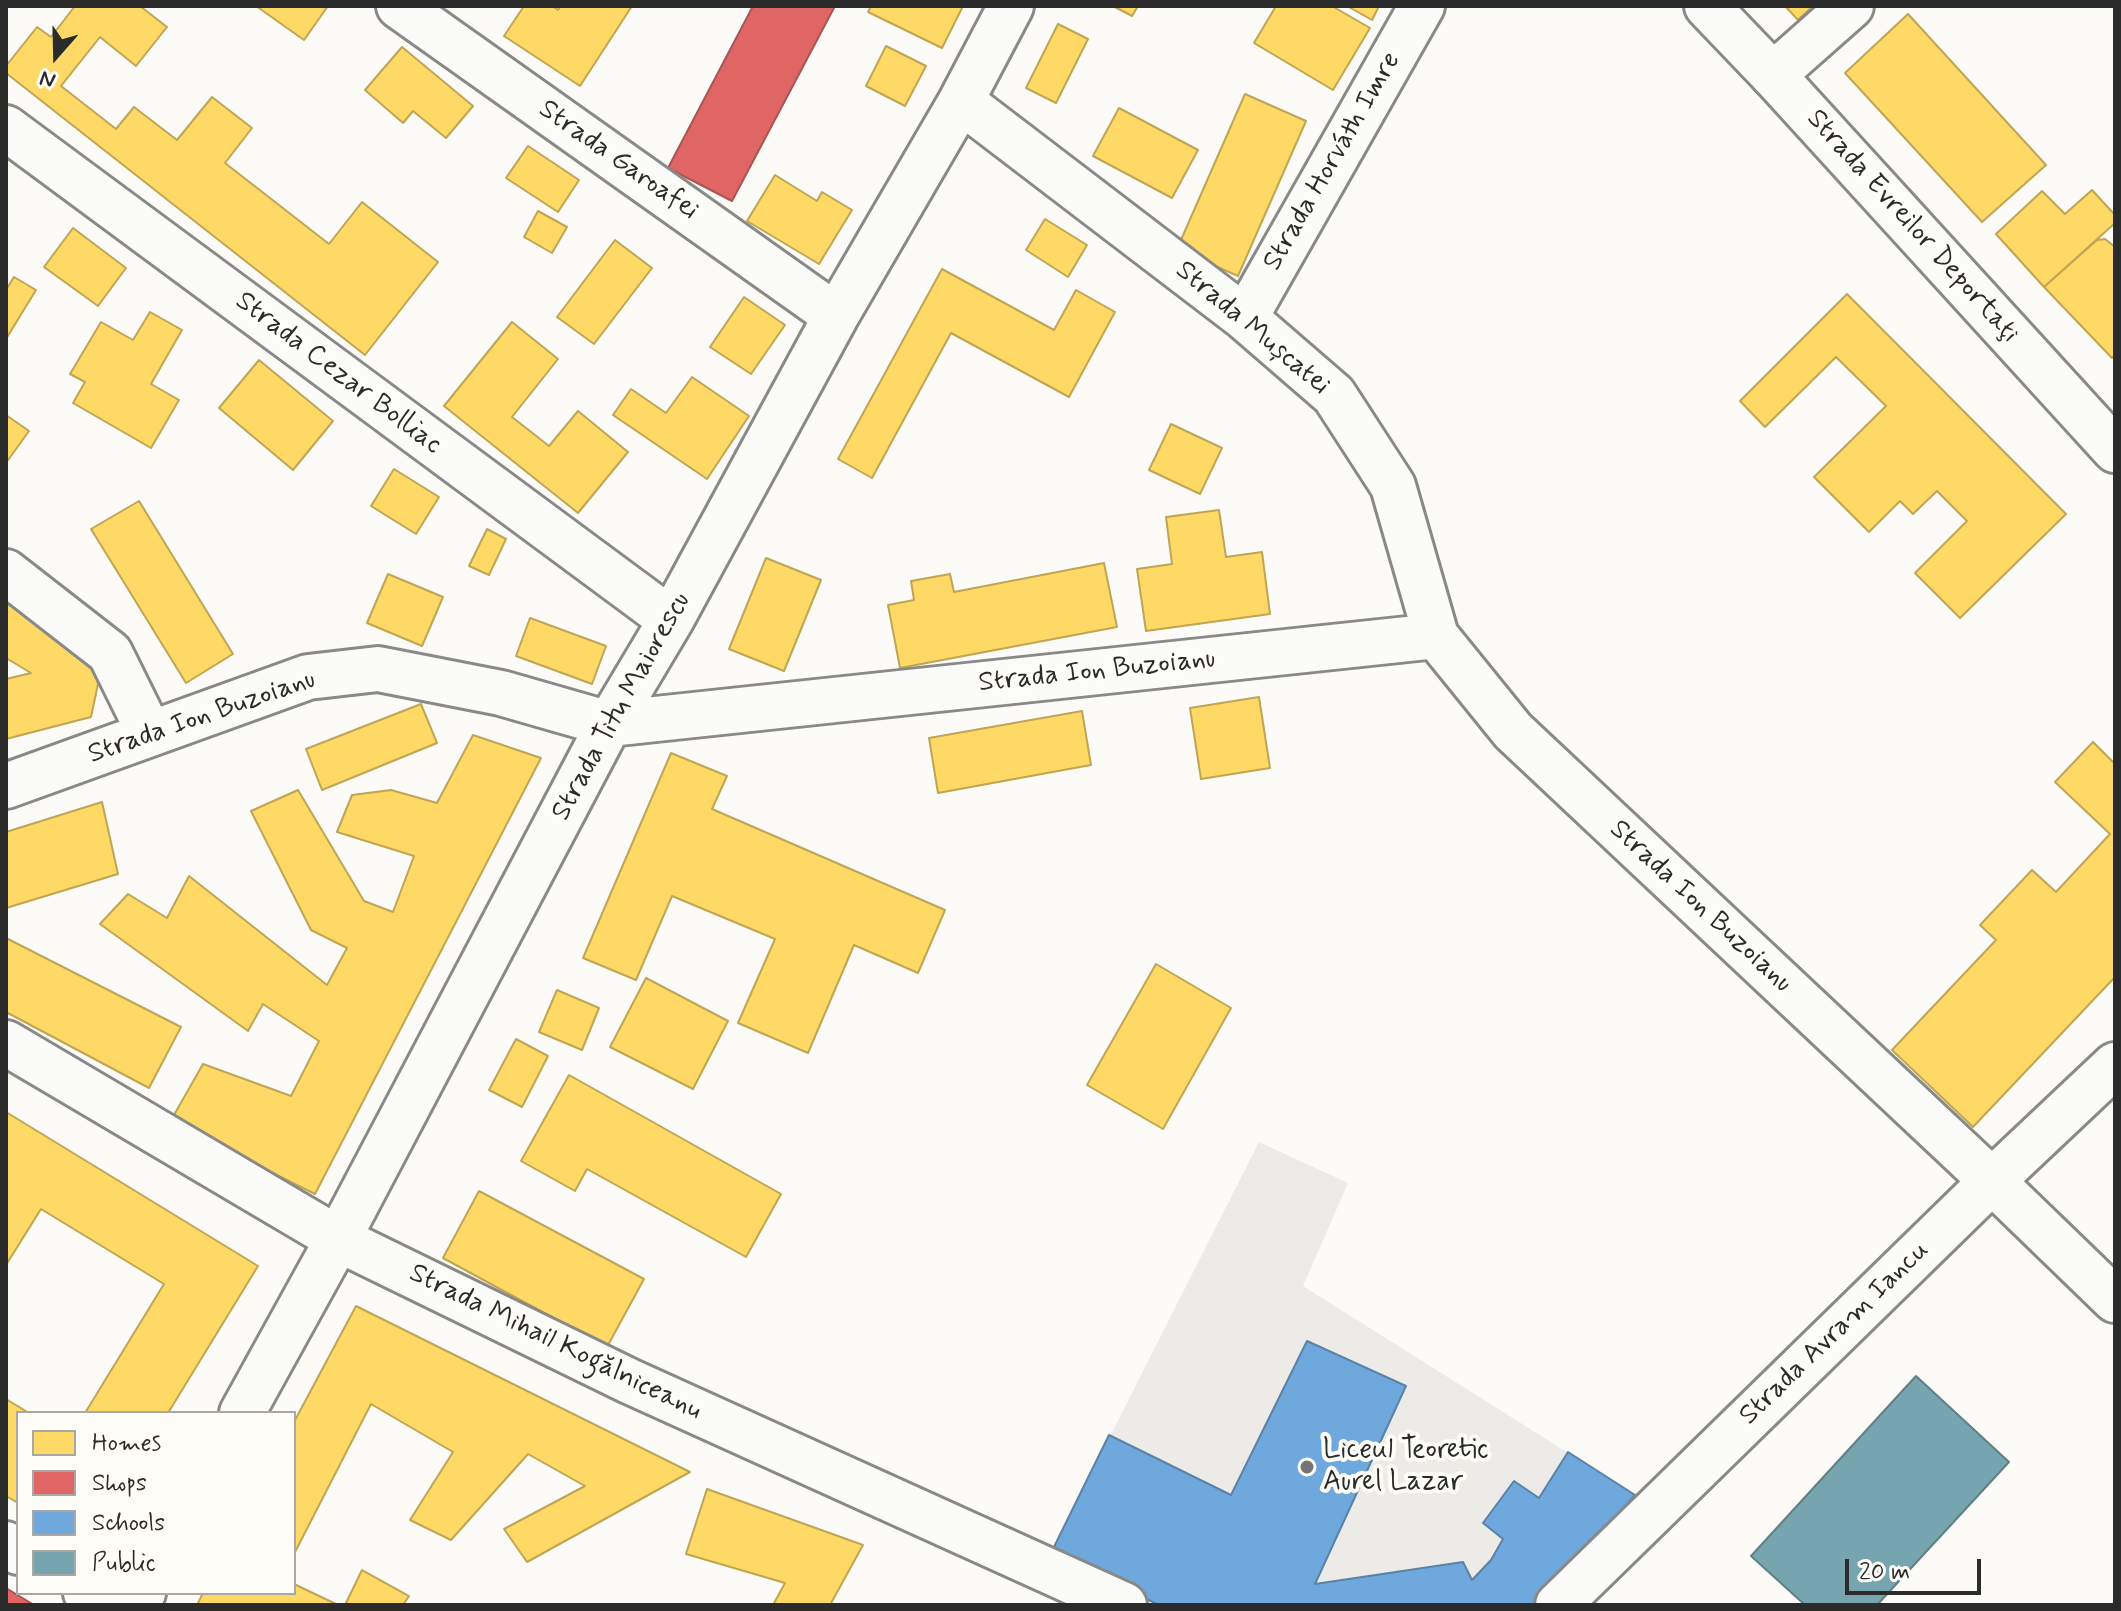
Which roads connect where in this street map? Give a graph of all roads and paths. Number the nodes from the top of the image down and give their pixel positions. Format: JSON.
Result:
{"nodes":[{"id":1,"x":399,"y":6,"type":"edge"},
{"id":2,"x":1011,"y":6,"type":"edge"},
{"id":3,"x":1422,"y":6,"type":"edge"},
{"id":4,"x":1707,"y":6,"type":"edge"},
{"id":5,"x":1851,"y":6,"type":"edge"},
{"id":6,"x":1773,"y":75,"type":"junction"},
{"id":7,"x":961,"y":101,"type":"junction"},
{"id":8,"x":6,"y":128,"type":"edge"},
{"id":9,"x":836,"y":316,"type":"junction"},
{"id":10,"x":1245,"y":318,"type":"junction"},
{"id":11,"x":2115,"y":450,"type":"edge"},
{"id":12,"x":6,"y":572,"type":"edge"},
{"id":13,"x":671,"y":620,"type":"junction"},
{"id":14,"x":1436,"y":636,"type":"junction"},
{"id":15,"x":609,"y":724,"type":"junction"},
{"id":16,"x":150,"y":734,"type":"junction"},
{"id":17,"x":6,"y":786,"type":"edge"},
{"id":18,"x":6,"y":1043,"type":"edge"},
{"id":19,"x":2115,"y":1065,"type":"edge"},
{"id":20,"x":1992,"y":1181,"type":"junction"},
{"id":21,"x":338,"y":1239,"type":"junction"},
{"id":22,"x":2115,"y":1300,"type":"edge"},
{"id":23,"x":243,"y":1411,"type":"edge"},
{"id":24,"x":1124,"y":1605,"type":"edge"},
{"id":25,"x":1558,"y":1605,"type":"edge"}],
"edges":[{"from":1,"to":9,"type":"street","name":"Strada Garoafei"},
{"from":2,"to":7,"type":"street","name":"Strada Titu Maiorescu"},
{"from":3,"to":10,"type":"street","name":"Strada Horváth Imre"},
{"from":4,"to":6,"type":"street","name":"Strada Evreilor Deportaţi"},
{"from":5,"to":6,"type":"street"},
{"from":6,"to":11,"type":"street","name":"Strada Evreilor Deportaţi"},
{"from":7,"to":9,"type":"street","name":"Strada Titu Maiorescu"},
{"from":7,"to":10,"type":"street","name":"Strada Mușcatei"},
{"from":8,"to":13,"type":"street","name":"Strada Cezar Bolliac"},
{"from":9,"to":13,"type":"street","name":"Strada Titu Maiorescu"},
{"from":10,"to":14,"type":"street","name":"Strada Mușcatei"},
{"from":12,"to":16,"type":"street"},
{"from":13,"to":15,"type":"street","name":"Strada Titu Maiorescu"},
{"from":14,"to":15,"type":"street","name":"Strada Ion Buzoianu"},
{"from":14,"to":20,"type":"street","name":"Strada Ion Buzoianu"},
{"from":15,"to":16,"type":"street","name":"Strada Ion Buzoianu"},
{"from":15,"to":21,"type":"street","name":"Strada Titu Maiorescu"},
{"from":16,"to":17,"type":"street","name":"Strada Ion Buzoianu"},
{"from":18,"to":21,"type":"street","name":"Strada Mihail Kogălniceanu"},
{"from":19,"to":20,"type":"street","name":"Strada Avram Iancu"},
{"from":20,"to":22,"type":"street","name":"Strada Ion Buzoianu"},
{"from":20,"to":25,"type":"street","name":"Strada Avram Iancu"},
{"from":21,"to":23,"type":"street","name":"Strada Titu Maiorescu"},
{"from":21,"to":24,"type":"street","name":"Strada Mihail Kogălniceanu"}]}
